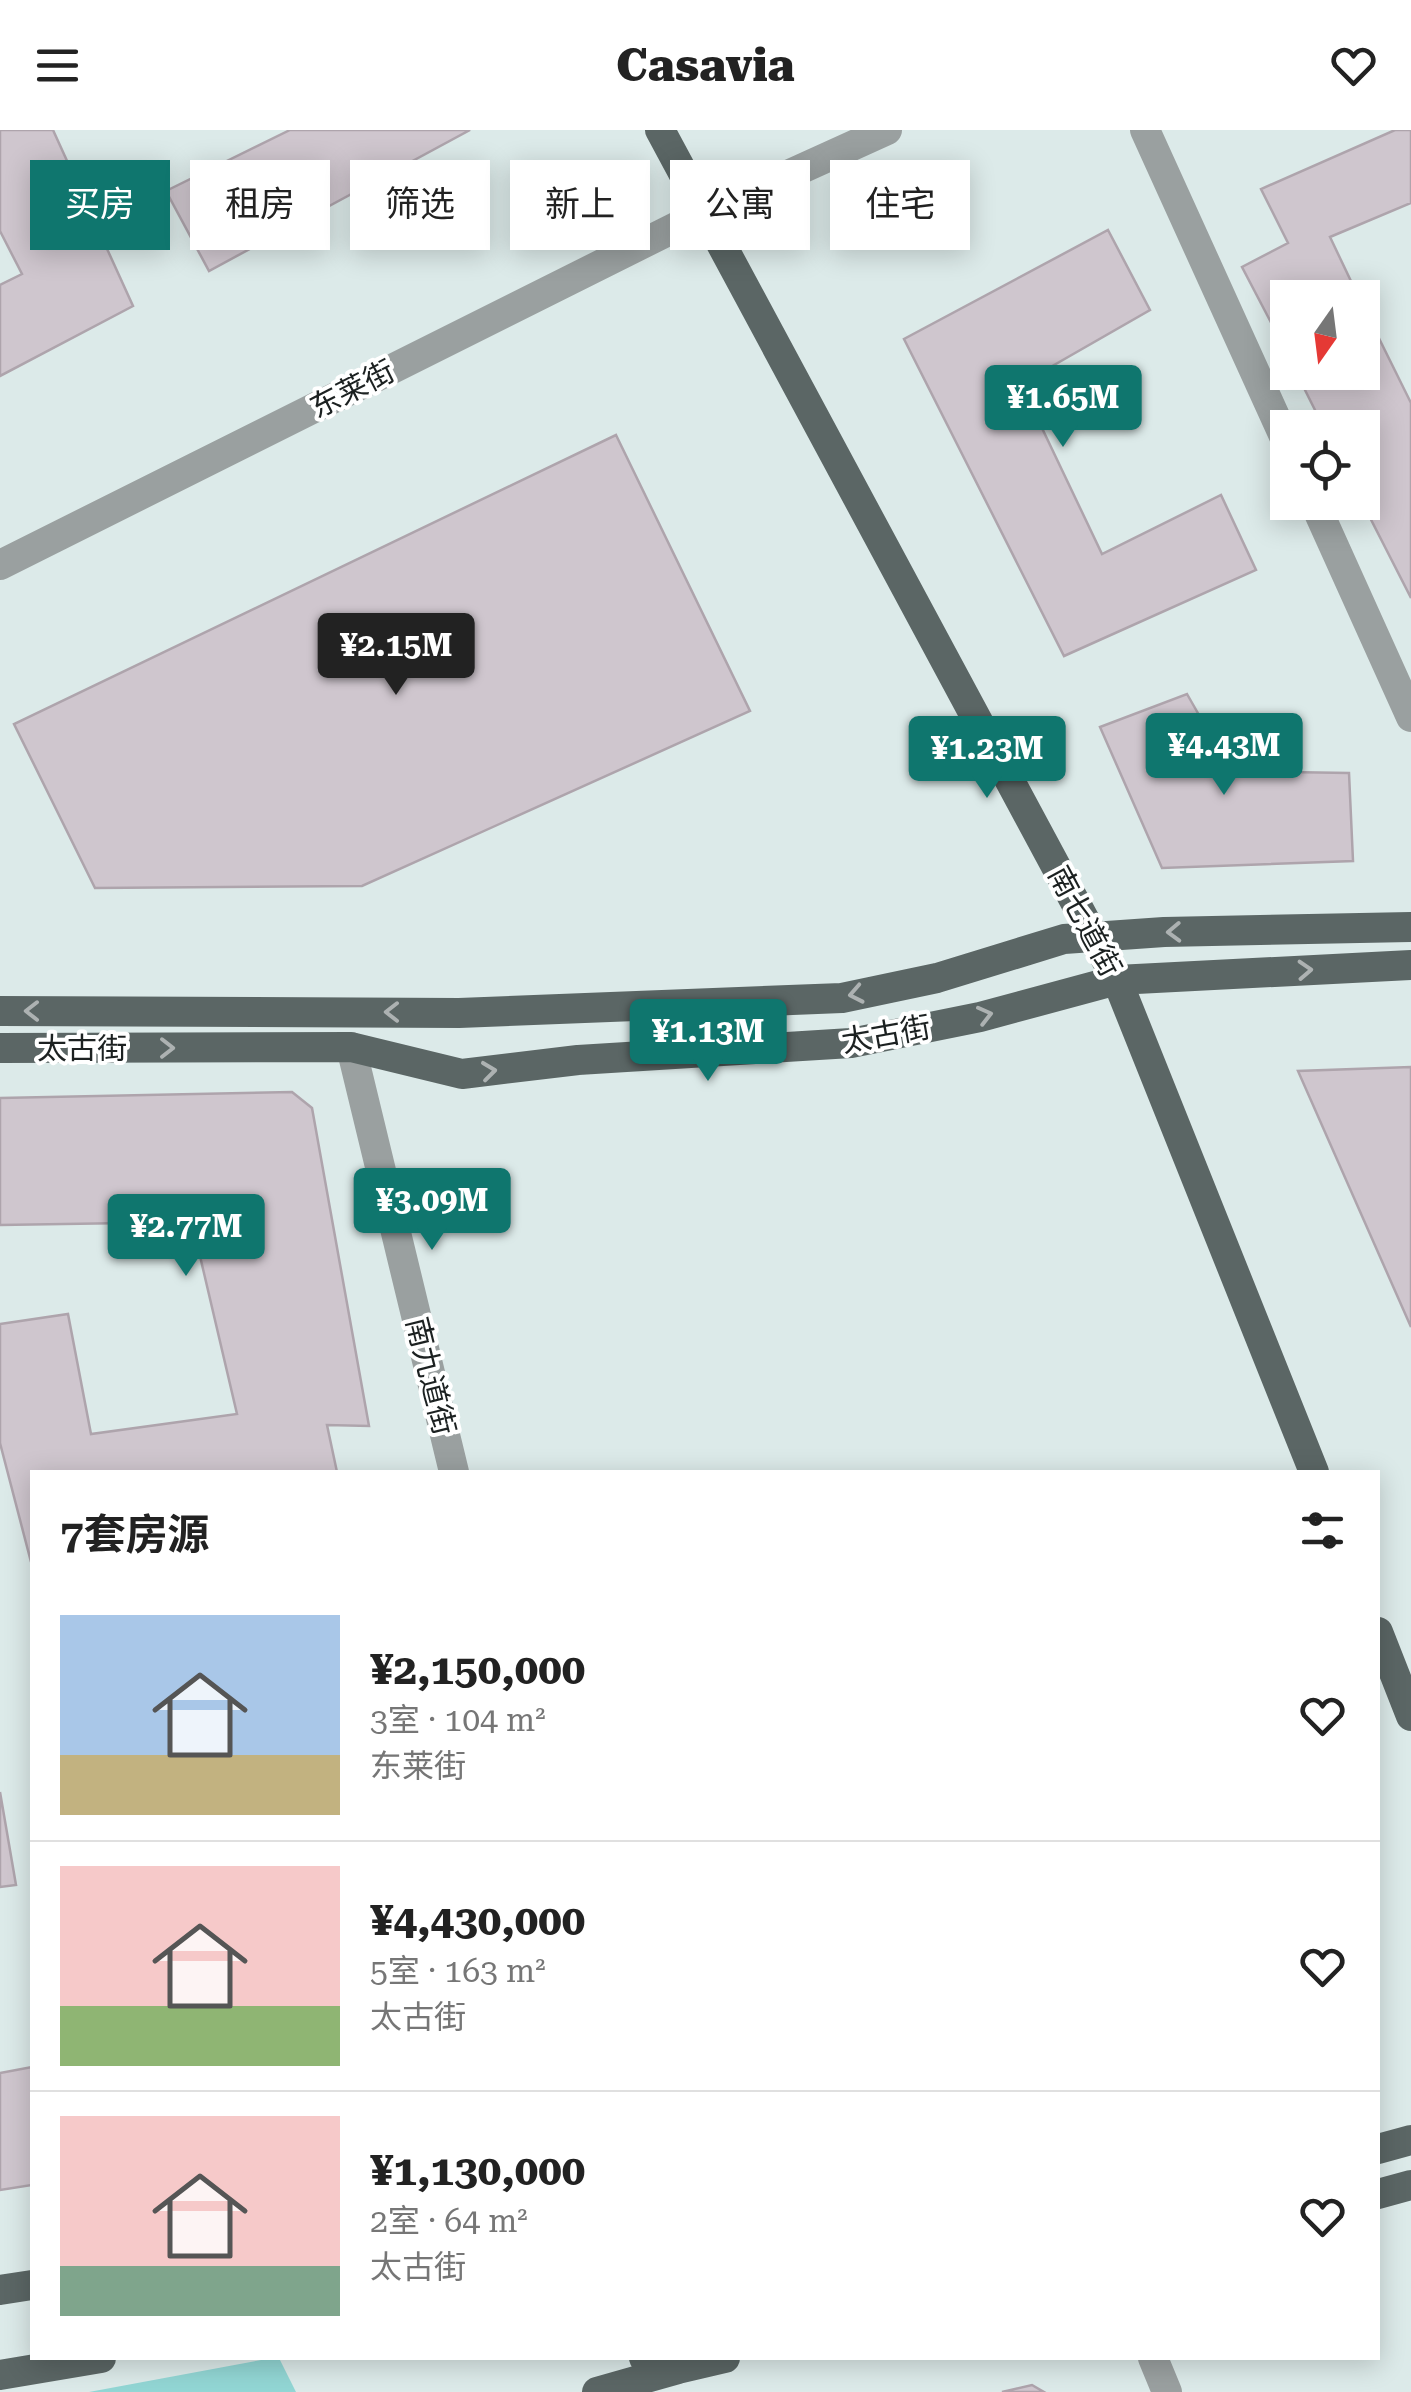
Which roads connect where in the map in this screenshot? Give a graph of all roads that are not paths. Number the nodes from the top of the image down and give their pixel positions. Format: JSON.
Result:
{"nodes":[{"id":1,"x":660,"y":130,"type":"edge"},
{"id":2,"x":887,"y":130,"type":"edge"},
{"id":3,"x":1145,"y":130,"type":"edge"},
{"id":4,"x":676,"y":160,"type":"edge"},
{"id":5,"x":810,"y":165,"type":"edge"},
{"id":6,"x":670,"y":230,"type":"edge"},
{"id":7,"x":724,"y":250,"type":"edge"},
{"id":8,"x":1273,"y":410,"type":"edge"},
{"id":9,"x":1322,"y":520,"type":"edge"},
{"id":10,"x":0,"y":566,"type":"edge"},
{"id":11,"x":1411,"y":716,"type":"edge"},
{"id":12,"x":1411,"y":927,"type":"edge"},
{"id":13,"x":1094,"y":938,"type":"junction"},
{"id":14,"x":1411,"y":965,"type":"edge"},
{"id":15,"x":1117,"y":980,"type":"junction"},
{"id":16,"x":0,"y":1012,"type":"edge"},
{"id":17,"x":351,"y":1047,"type":"junction"},
{"id":18,"x":0,"y":1048,"type":"edge"},
{"id":19,"x":454,"y":1470,"type":"edge"},
{"id":20,"x":1313,"y":1470,"type":"edge"},
{"id":21,"x":1380,"y":1637,"type":"edge"},
{"id":22,"x":1411,"y":1716,"type":"edge"},
{"id":23,"x":1411,"y":2140,"type":"edge"},
{"id":24,"x":1380,"y":2148,"type":"edge"},
{"id":25,"x":1411,"y":2185,"type":"edge"},
{"id":26,"x":1380,"y":2193,"type":"edge"},
{"id":27,"x":30,"y":2284,"type":"edge"},
{"id":28,"x":0,"y":2290,"type":"edge"},
{"id":29,"x":88,"y":2360,"type":"edge"},
{"id":30,"x":649,"y":2360,"type":"edge"},
{"id":31,"x":718,"y":2360,"type":"edge"},
{"id":32,"x":1154,"y":2360,"type":"edge"},
{"id":33,"x":680,"y":2373,"type":"edge"},
{"id":34,"x":0,"y":2375,"type":"edge"},
{"id":35,"x":598,"y":2392,"type":"edge"},
{"id":36,"x":1167,"y":2392,"type":"edge"}],
"edges":[{"from":1,"to":4,"type":"main road","name":"南七道街"},
{"from":2,"to":5,"type":"street","name":"东莱街"},
{"from":3,"to":8,"type":"street"},
{"from":6,"to":10,"type":"street","name":"东莱街"},
{"from":7,"to":13,"type":"main road","name":"南七道街"},
{"from":9,"to":11,"type":"street"},
{"from":12,"to":13,"type":"main road","name":"太古街","one_way":true},
{"from":13,"to":15,"type":"main road","name":"南七道街"},
{"from":13,"to":16,"type":"main road","name":"太古街","one_way":true},
{"from":15,"to":14,"type":"main road","name":"太古街","one_way":true},
{"from":17,"to":15,"type":"main road","name":"太古街","one_way":true},
{"from":15,"to":20,"type":"main road","name":"南七道街"},
{"from":18,"to":17,"type":"main road","name":"太古街","one_way":true},
{"from":17,"to":19,"type":"street","name":"南九道街"},
{"from":21,"to":22,"type":"main road"},
{"from":23,"to":24,"type":"main road"},
{"from":25,"to":26,"type":"main road"},
{"from":27,"to":28,"type":"main road"},
{"from":29,"to":34,"type":"main road"},
{"from":30,"to":33,"type":"main road"},
{"from":31,"to":33,"type":"main road"},
{"from":32,"to":36,"type":"street"},
{"from":33,"to":35,"type":"main road"}]}
